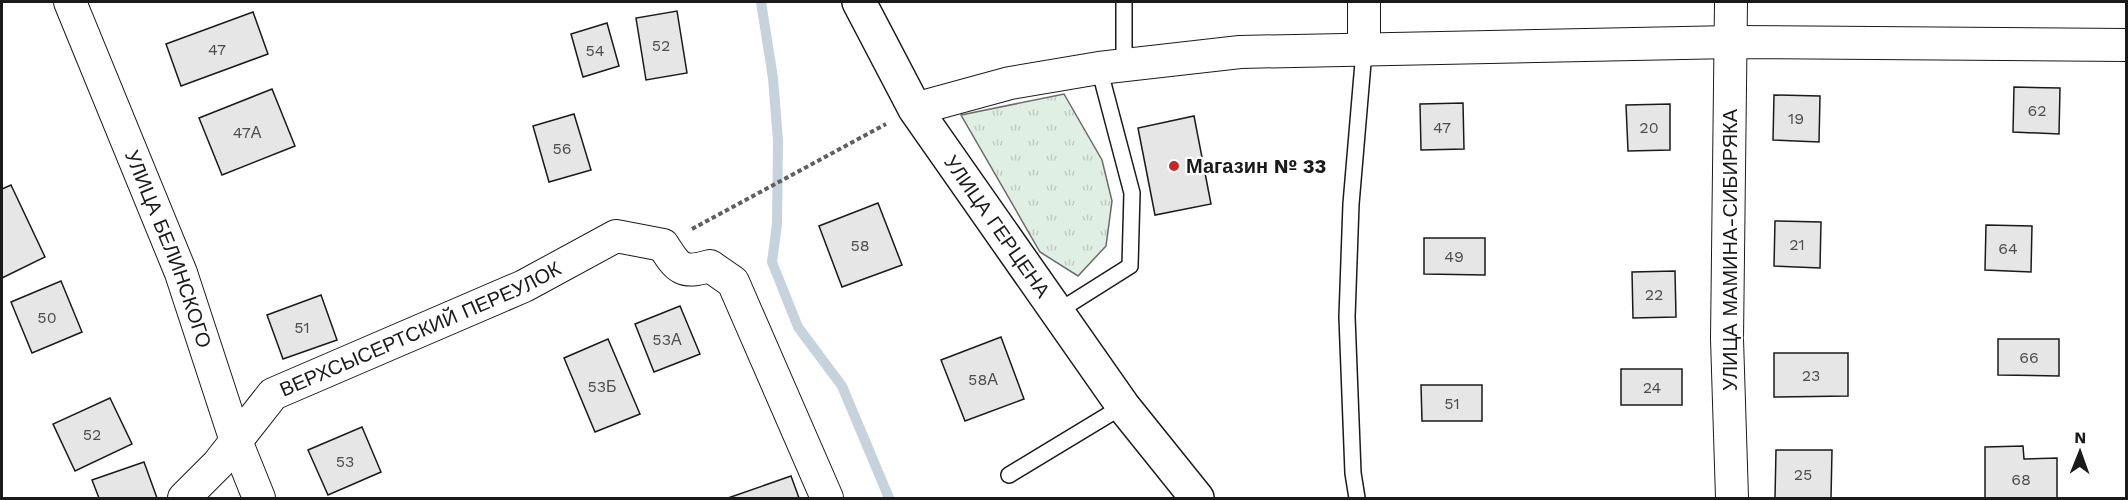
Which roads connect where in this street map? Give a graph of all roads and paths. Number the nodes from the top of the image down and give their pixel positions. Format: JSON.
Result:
{"nodes":[{"id":1,"x":69,"y":2,"type":"edge"},
{"id":2,"x":859,"y":2,"type":"edge"},
{"id":3,"x":1124,"y":2,"type":"edge"},
{"id":4,"x":1364,"y":2,"type":"edge"},
{"id":5,"x":1731,"y":2,"type":"edge"},
{"id":6,"x":1732,"y":42,"type":"junction"},
{"id":7,"x":2127,"y":45,"type":"edge"},
{"id":8,"x":1364,"y":51,"type":"junction"},
{"id":9,"x":1111,"y":66,"type":"junction"},
{"id":10,"x":915,"y":109,"type":"junction"},
{"id":11,"x":663,"y":245,"type":"junction"},
{"id":12,"x":1057,"y":312,"type":"junction"},
{"id":13,"x":1123,"y":405,"type":"junction"},
{"id":14,"x":236,"y":441,"type":"junction"},
{"id":15,"x":1009,"y":475,"type":"dead end"},
{"id":16,"x":184,"y":498,"type":"edge"},
{"id":17,"x":259,"y":498,"type":"edge"},
{"id":18,"x":827,"y":498,"type":"edge"},
{"id":19,"x":1197,"y":498,"type":"edge"},
{"id":20,"x":1357,"y":498,"type":"edge"},
{"id":21,"x":1732,"y":498,"type":"edge"}],
"edges":[{"from":1,"to":14,"type":"street","name":"УЛИЦА БЕЛИНСКОГО"},
{"from":2,"to":10,"type":"main road","name":"УЛИЦА ГЕРЦЕНА"},
{"from":3,"to":9,"type":"lane"},
{"from":4,"to":8,"type":"street"},
{"from":5,"to":6,"type":"street","name":"УЛИЦА МАМИНА-СИБИРЯКА"},
{"from":6,"to":7,"type":"street"},
{"from":6,"to":8,"type":"street"},
{"from":6,"to":21,"type":"street","name":"УЛИЦА МАМИНА-СИБИРЯКА"},
{"from":8,"to":9,"type":"street"},
{"from":8,"to":20,"type":"lane"},
{"from":9,"to":10,"type":"street"},
{"from":9,"to":12,"type":"lane"},
{"from":10,"to":11,"type":"path"},
{"from":10,"to":12,"type":"main road","name":"УЛИЦА ГЕРЦЕНА"},
{"from":11,"to":14,"type":"street","name":"ВЕРХСЫСЕРТСКИЙ ПЕРЕУЛОК"},
{"from":11,"to":18,"type":"street"},
{"from":12,"to":13,"type":"main road","name":"УЛИЦА ГЕРЦЕНА"},
{"from":13,"to":15,"type":"lane"},
{"from":13,"to":19,"type":"main road","name":"УЛИЦА ГЕРЦЕНА"},
{"from":14,"to":16,"type":"street","name":"ВЕРХСЫСЕРТСКИЙ ПЕРЕУЛОК"},
{"from":14,"to":17,"type":"street","name":"УЛИЦА БЕЛИНСКОГО"}]}
